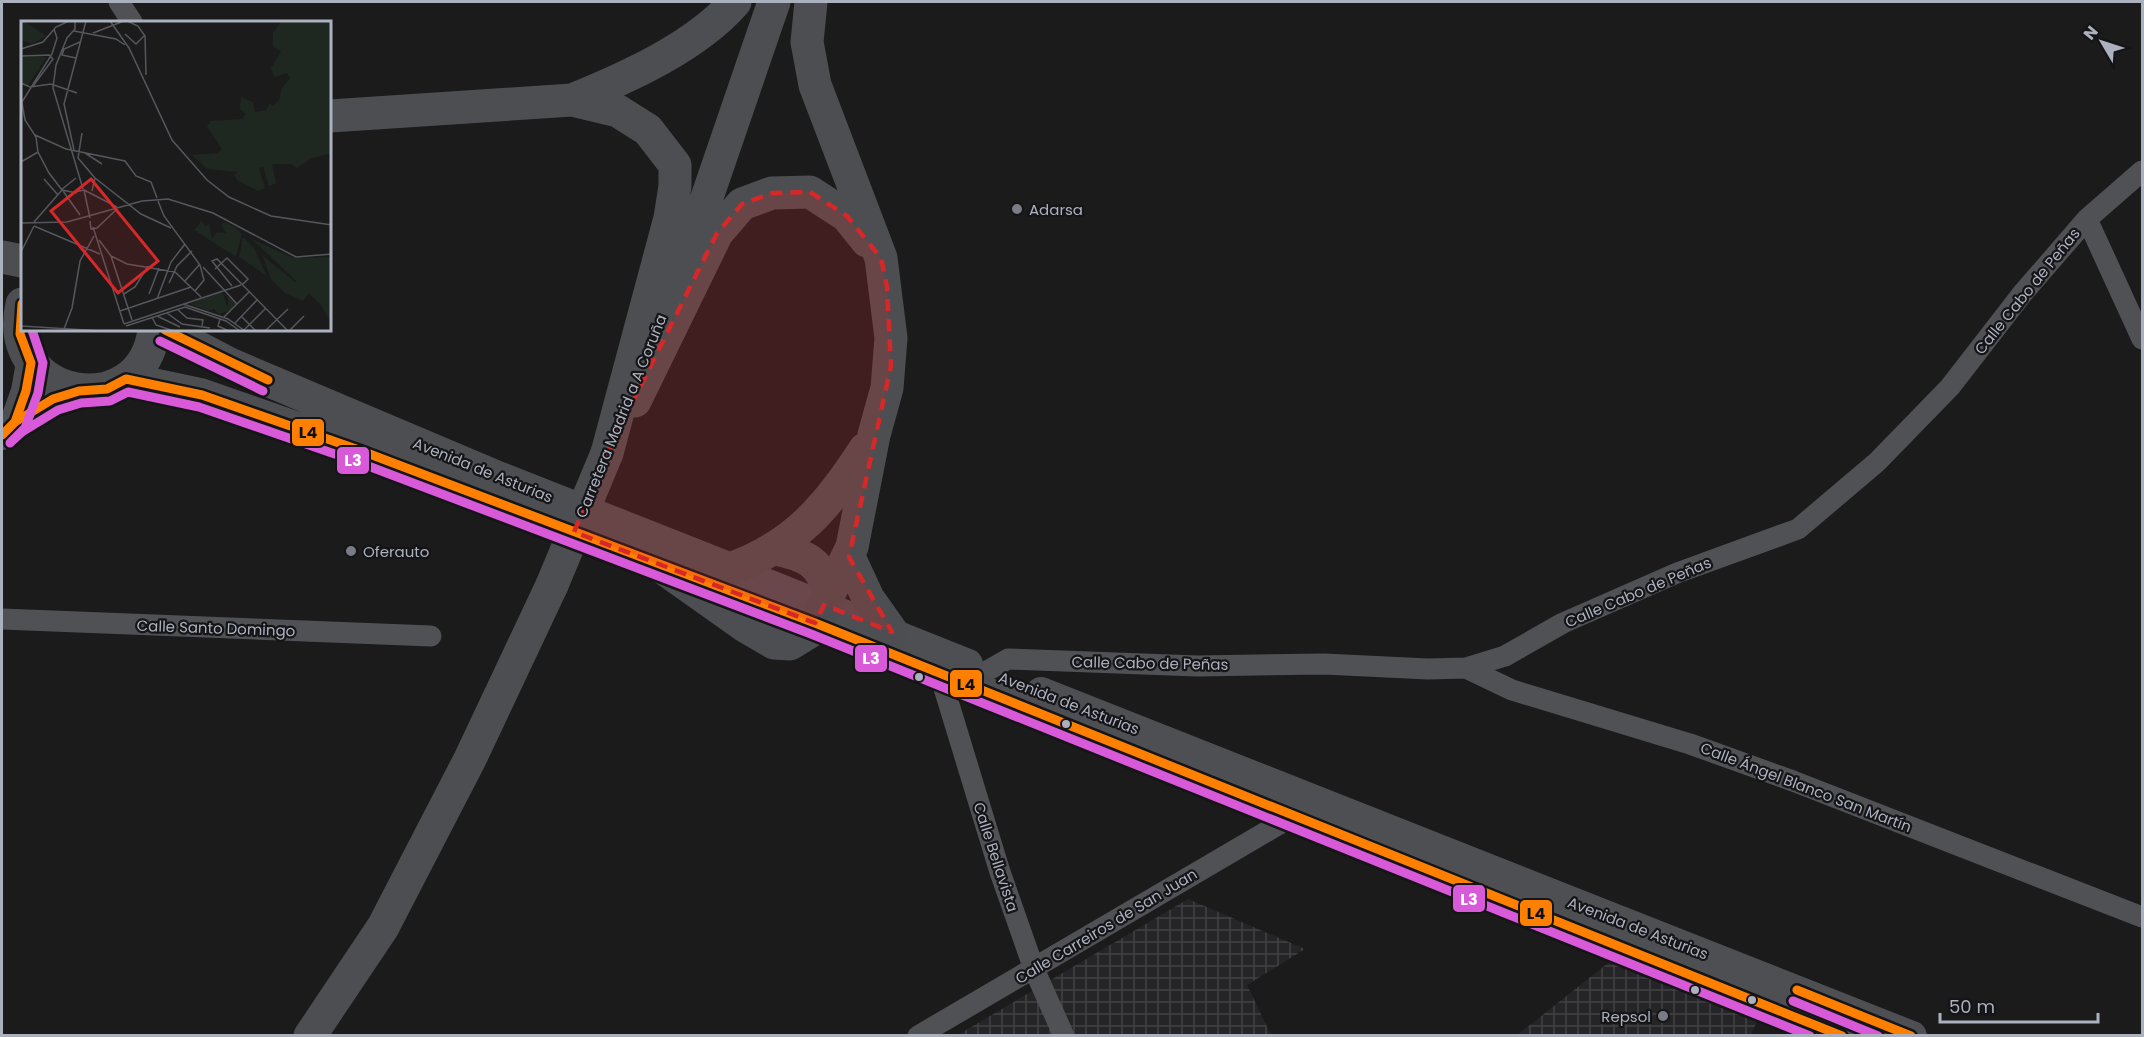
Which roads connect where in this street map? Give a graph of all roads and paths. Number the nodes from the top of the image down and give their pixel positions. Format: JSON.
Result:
{"nodes":[{"id":1,"x":118,"y":2,"type":"edge"},
{"id":2,"x":735,"y":2,"type":"edge"},
{"id":3,"x":774,"y":2,"type":"edge"},
{"id":4,"x":811,"y":2,"type":"edge"},
{"id":5,"x":131,"y":21,"type":"edge"},
{"id":6,"x":572,"y":100,"type":"junction"},
{"id":7,"x":332,"y":116,"type":"edge"},
{"id":8,"x":2142,"y":171,"type":"edge"},
{"id":9,"x":2087,"y":219,"type":"junction"},
{"id":10,"x":2,"y":257,"type":"edge"},
{"id":11,"x":881,"y":258,"type":"junction"},
{"id":12,"x":21,"y":261,"type":"edge"},
{"id":13,"x":19,"y":331,"type":"edge"},
{"id":14,"x":153,"y":332,"type":"edge"},
{"id":15,"x":169,"y":332,"type":"edge"},
{"id":16,"x":2142,"y":339,"type":"edge"},
{"id":17,"x":126,"y":379,"type":"junction"},
{"id":18,"x":79,"y":391,"type":"junction"},
{"id":19,"x":8,"y":429,"type":"edge"},
{"id":20,"x":874,"y":435,"type":"junction"},
{"id":21,"x":607,"y":453,"type":"junction"},
{"id":22,"x":776,"y":549,"type":"junction"},
{"id":23,"x":849,"y":557,"type":"junction"},
{"id":24,"x":730,"y":569,"type":"junction"},
{"id":25,"x":823,"y":608,"type":"junction"},
{"id":26,"x":2,"y":619,"type":"edge"},
{"id":27,"x":892,"y":632,"type":"junction"},
{"id":28,"x":431,"y":636,"type":"dead end"},
{"id":29,"x":1466,"y":668,"type":"junction"},
{"id":30,"x":987,"y":671,"type":"junction"},
{"id":31,"x":940,"y":675,"type":"junction"},
{"id":32,"x":1293,"y":816,"type":"junction"},
{"id":33,"x":2142,"y":917,"type":"edge"},
{"id":34,"x":1034,"y":969,"type":"junction"},
{"id":35,"x":310,"y":1035,"type":"edge"},
{"id":36,"x":918,"y":1035,"type":"edge"},
{"id":37,"x":1064,"y":1035,"type":"edge"},
{"id":38,"x":1843,"y":1035,"type":"edge"},
{"id":39,"x":1912,"y":1035,"type":"edge"}],
"edges":[{"from":1,"to":5,"type":"street"},
{"from":2,"to":6,"type":"main road"},
{"from":3,"to":21,"type":"main road","name":"Carretera Madrid a A Coruña"},
{"from":4,"to":11,"type":"main road","name":"Avenida de Asturias"},
{"from":6,"to":7,"type":"main road"},
{"from":6,"to":21,"type":"main road"},
{"from":8,"to":9,"type":"street","name":"Calle Cabo de Peñas"},
{"from":9,"to":16,"type":"street"},
{"from":9,"to":29,"type":"street","name":"Calle Cabo de Peñas"},
{"from":10,"to":12,"type":"main road"},
{"from":11,"to":20,"type":"main road","name":"Avenida de Asturias"},
{"from":11,"to":21,"type":"main road"},
{"from":13,"to":18,"type":"main road"},
{"from":13,"to":19,"type":"main road"},
{"from":14,"to":17,"type":"main road"},
{"from":15,"to":24,"type":"main road","name":"Avenida de Asturias"},
{"from":17,"to":18,"type":"main road"},
{"from":17,"to":25,"type":"main road","name":"Avenida de Asturias"},
{"from":18,"to":19,"type":"main road"},
{"from":20,"to":22,"type":"main road"},
{"from":20,"to":23,"type":"main road","name":"Avenida de Asturias"},
{"from":21,"to":35,"type":"main road","name":"Carretera Madrid a A Coruña","bridge":true},
{"from":22,"to":24,"type":"main road"},
{"from":22,"to":25,"type":"main road"},
{"from":23,"to":25,"type":"main road","name":"Avenida de Asturias"},
{"from":23,"to":27,"type":"main road"},
{"from":24,"to":25,"type":"main road","name":"Avenida de Asturias"},
{"from":25,"to":27,"type":"main road","name":"Avenida de Asturias"},
{"from":25,"to":31,"type":"main road","name":"Avenida de Asturias"},
{"from":26,"to":28,"type":"street","name":"Calle Santo Domingo"},
{"from":27,"to":30,"type":"main road","name":"Avenida de Asturias"},
{"from":29,"to":30,"type":"street","name":"Calle Cabo de Peñas"},
{"from":29,"to":33,"type":"street","name":"Calle Ángel Blanco San Martín"},
{"from":30,"to":39,"type":"main road","name":"Avenida de Asturias"},
{"from":31,"to":32,"type":"main road","name":"Avenida de Asturias"},
{"from":31,"to":34,"type":"street","name":"Calle Bellavista"},
{"from":32,"to":34,"type":"street","name":"Calle Carreiros de San Juan"},
{"from":32,"to":38,"type":"main road","name":"Avenida de Asturias"},
{"from":34,"to":36,"type":"street","name":"Calle Carreiros de San Juan"},
{"from":34,"to":37,"type":"street","name":"Calle Bellavista"}]}
